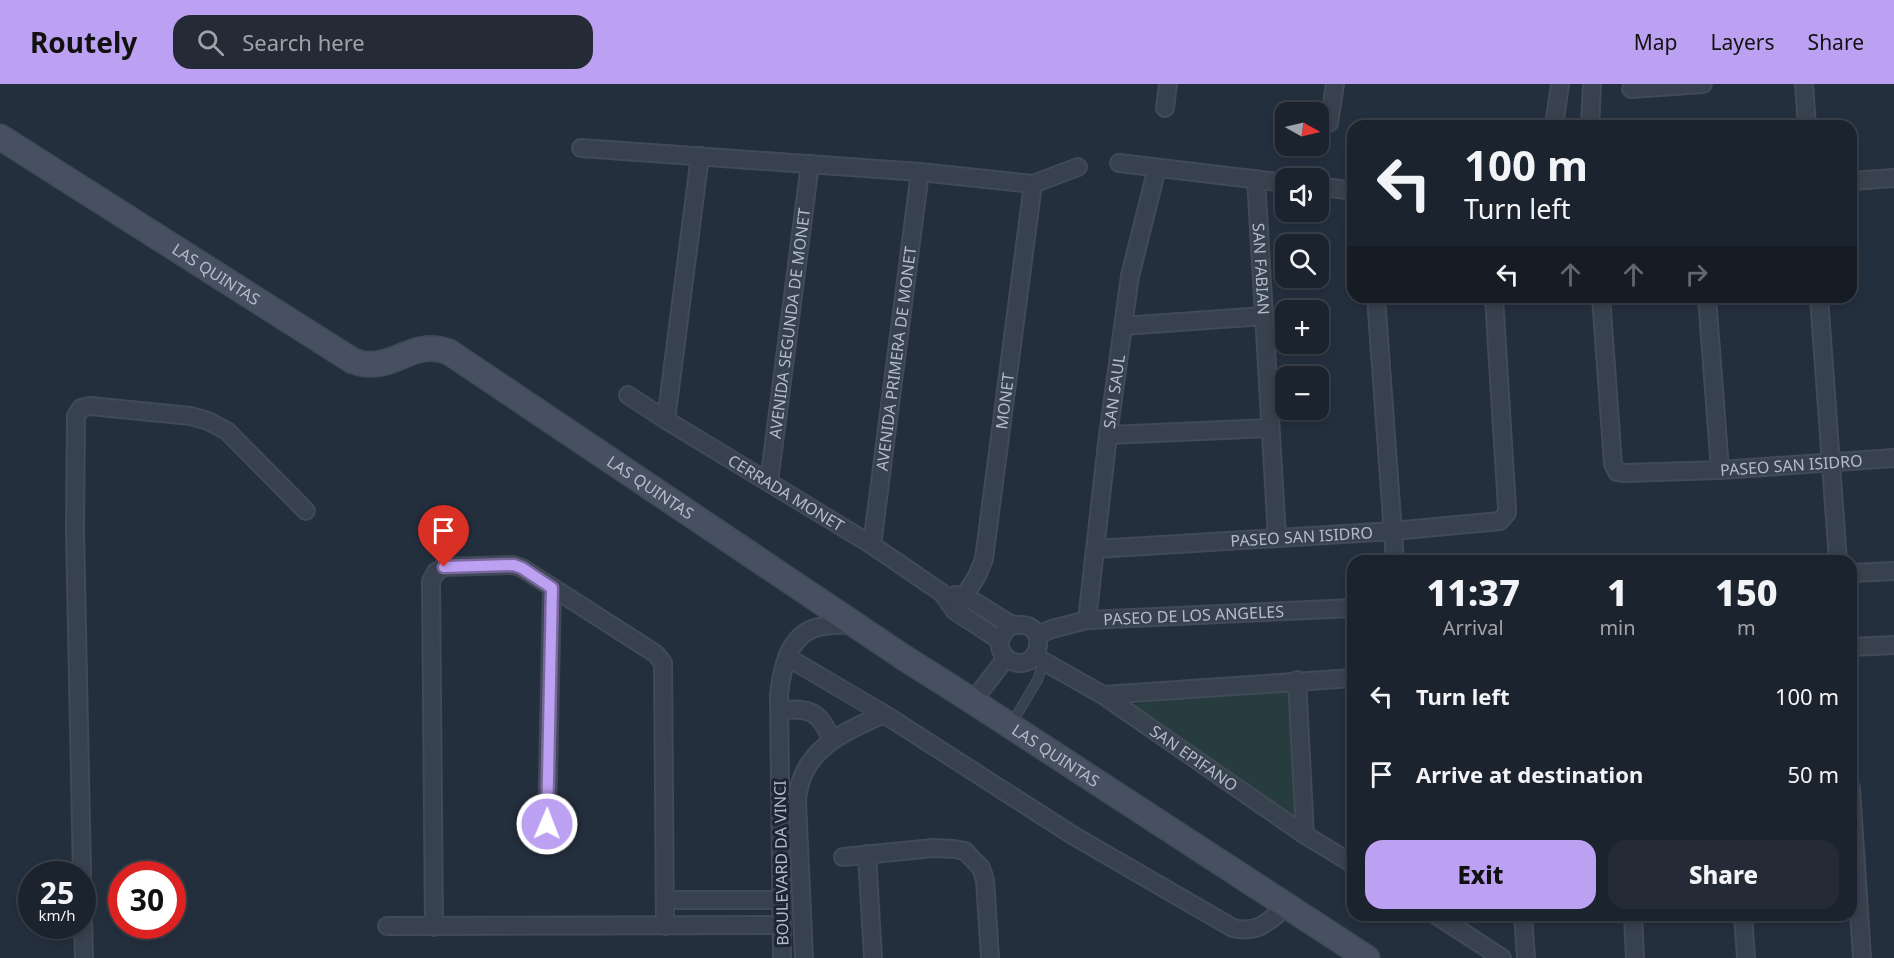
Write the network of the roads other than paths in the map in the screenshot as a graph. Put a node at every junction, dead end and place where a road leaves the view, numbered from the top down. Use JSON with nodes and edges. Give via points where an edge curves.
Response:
{"nodes":[{"id":1,"x":1168,"y":84,"type":"edge"},
{"id":2,"x":1335,"y":84,"type":"edge"},
{"id":3,"x":1560,"y":84,"type":"edge"},
{"id":4,"x":1592,"y":84,"type":"edge"},
{"id":5,"x":1703,"y":84,"type":"edge"},
{"id":6,"x":1804,"y":84,"type":"edge"},
{"id":7,"x":1631,"y":89,"type":"dead end"},
{"id":8,"x":1165,"y":108,"type":"dead end"},
{"id":9,"x":1555,"y":120,"type":"edge"},
{"id":10,"x":1590,"y":120,"type":"edge"},
{"id":11,"x":1807,"y":120,"type":"edge"},
{"id":12,"x":1329,"y":123,"type":"dead end"},
{"id":13,"x":0,"y":137,"type":"edge"},
{"id":14,"x":581,"y":148,"type":"dead end"},
{"id":15,"x":700,"y":156,"type":"junction"},
{"id":16,"x":1119,"y":163,"type":"dead end"},
{"id":17,"x":810,"y":164,"type":"junction"},
{"id":18,"x":1078,"y":167,"type":"dead end"},
{"id":19,"x":1157,"y":168,"type":"junction"},
{"id":20,"x":920,"y":172,"type":"junction"},
{"id":21,"x":1894,"y":178,"type":"edge"},
{"id":22,"x":1256,"y":179,"type":"junction"},
{"id":23,"x":1857,"y":181,"type":"edge"},
{"id":24,"x":1275,"y":182,"type":"edge"},
{"id":25,"x":1033,"y":184,"type":"junction"},
{"id":26,"x":1329,"y":187,"type":"edge"},
{"id":27,"x":1347,"y":189,"type":"edge"},
{"id":28,"x":1377,"y":303,"type":"edge"},
{"id":29,"x":1494,"y":303,"type":"edge"},
{"id":30,"x":1601,"y":303,"type":"edge"},
{"id":31,"x":1707,"y":303,"type":"edge"},
{"id":32,"x":1819,"y":303,"type":"edge"},
{"id":33,"x":1264,"y":316,"type":"junction"},
{"id":34,"x":1123,"y":326,"type":"junction"},
{"id":35,"x":628,"y":395,"type":"dead end"},
{"id":36,"x":666,"y":420,"type":"junction"},
{"id":37,"x":1270,"y":428,"type":"junction"},
{"id":38,"x":1108,"y":435,"type":"junction"},
{"id":39,"x":1894,"y":458,"type":"edge"},
{"id":40,"x":1830,"y":463,"type":"junction"},
{"id":41,"x":1720,"y":470,"type":"junction"},
{"id":42,"x":769,"y":482,"type":"junction"},
{"id":43,"x":306,"y":511,"type":"dead end"},
{"id":44,"x":1393,"y":531,"type":"junction"},
{"id":45,"x":1277,"y":537,"type":"junction"},
{"id":46,"x":872,"y":545,"type":"junction"},
{"id":47,"x":1096,"y":549,"type":"junction"},
{"id":48,"x":1395,"y":555,"type":"edge"},
{"id":49,"x":1838,"y":555,"type":"edge"},
{"id":50,"x":1894,"y":571,"type":"edge"},
{"id":51,"x":1857,"y":573,"type":"edge"},
{"id":52,"x":552,"y":588,"type":"junction"},
{"id":53,"x":942,"y":593,"type":"junction"},
{"id":54,"x":965,"y":596,"type":"junction"},
{"id":55,"x":1347,"y":608,"type":"edge"},
{"id":56,"x":955,"y":611,"type":"junction"},
{"id":57,"x":1087,"y":620,"type":"junction"},
{"id":58,"x":854,"y":624,"type":"junction"},
{"id":59,"x":1012,"y":625,"type":"junction"},
{"id":60,"x":1037,"y":635,"type":"junction"},
{"id":61,"x":999,"y":640,"type":"junction"},
{"id":62,"x":1894,"y":645,"type":"edge"},
{"id":63,"x":1857,"y":647,"type":"edge"},
{"id":64,"x":790,"y":651,"type":"junction"},
{"id":65,"x":1006,"y":658,"type":"junction"},
{"id":66,"x":1039,"y":659,"type":"junction"},
{"id":67,"x":1347,"y":678,"type":"edge"},
{"id":68,"x":1297,"y":680,"type":"junction"},
{"id":69,"x":1103,"y":695,"type":"junction"},
{"id":70,"x":973,"y":701,"type":"junction"},
{"id":71,"x":780,"y":710,"type":"junction"},
{"id":72,"x":1018,"y":713,"type":"dead end"},
{"id":73,"x":884,"y":714,"type":"junction"},
{"id":74,"x":832,"y":740,"type":"junction"},
{"id":75,"x":780,"y":765,"type":"junction"},
{"id":76,"x":804,"y":771,"type":"junction"},
{"id":77,"x":547,"y":824,"type":"dead end"},
{"id":78,"x":1305,"y":835,"type":"junction"},
{"id":79,"x":867,"y":854,"type":"junction"},
{"id":80,"x":843,"y":857,"type":"dead end"},
{"id":81,"x":1347,"y":860,"type":"edge"},
{"id":82,"x":82,"y":861,"type":"edge"},
{"id":83,"x":1857,"y":881,"type":"edge"},
{"id":84,"x":666,"y":900,"type":"junction"},
{"id":85,"x":781,"y":900,"type":"junction"},
{"id":86,"x":1287,"y":906,"type":"junction"},
{"id":87,"x":1445,"y":921,"type":"edge"},
{"id":88,"x":1523,"y":921,"type":"edge"},
{"id":89,"x":1632,"y":921,"type":"edge"},
{"id":90,"x":1743,"y":921,"type":"edge"},
{"id":91,"x":782,"y":924,"type":"junction"},
{"id":92,"x":387,"y":926,"type":"dead end"},
{"id":93,"x":665,"y":926,"type":"junction"},
{"id":94,"x":434,"y":927,"type":"junction"},
{"id":95,"x":84,"y":939,"type":"edge"},
{"id":96,"x":84,"y":958,"type":"edge"},
{"id":97,"x":782,"y":958,"type":"edge"},
{"id":98,"x":804,"y":958,"type":"edge"},
{"id":99,"x":873,"y":958,"type":"edge"},
{"id":100,"x":990,"y":958,"type":"edge"},
{"id":101,"x":1366,"y":958,"type":"edge"},
{"id":102,"x":1502,"y":958,"type":"edge"},
{"id":103,"x":1526,"y":958,"type":"edge"},
{"id":104,"x":1635,"y":958,"type":"edge"},
{"id":105,"x":1746,"y":958,"type":"edge"},
{"id":106,"x":1862,"y":958,"type":"edge"}],
"edges":[{"from":1,"to":8,"type":"street"},
{"from":2,"to":12,"type":"street"},
{"from":3,"to":9,"type":"street"},
{"from":4,"to":10,"type":"street"},
{"from":5,"to":7,"type":"street"},
{"from":6,"to":11,"type":"street"},
{"from":13,"to":58,"type":"street","name":"LAS QUINTAS","via":[[353,361],[378,364],[408,352],[433,348],[449,352]]},
{"from":14,"to":15,"type":"street"},
{"from":15,"to":17,"type":"street"},
{"from":15,"to":36,"type":"street"},
{"from":16,"to":19,"type":"street"},
{"from":17,"to":20,"type":"street"},
{"from":17,"to":42,"type":"street","name":"AVENIDA SEGUNDA DE MONET"},
{"from":18,"to":25,"type":"street"},
{"from":19,"to":22,"type":"street"},
{"from":19,"to":34,"type":"street","name":"SAN SAUL","via":[[1130,276]]},
{"from":20,"to":25,"type":"street"},
{"from":20,"to":46,"type":"street","name":"AVENIDA PRIMERA DE MONET"},
{"from":21,"to":23,"type":"street"},
{"from":22,"to":24,"type":"street"},
{"from":22,"to":33,"type":"street","name":"SAN FABIAN"},
{"from":25,"to":54,"type":"street","name":"MONET","via":[[984,559]]},
{"from":26,"to":27,"type":"street"},
{"from":28,"to":44,"type":"street"},
{"from":29,"to":44,"type":"street","name":"PASEO SAN ISIDRO","via":[[1507,508],[1504,518]]},
{"from":30,"to":41,"type":"street","name":"PASEO SAN ISIDRO","via":[[1613,464],[1617,472]]},
{"from":31,"to":41,"type":"street"},
{"from":32,"to":40,"type":"street"},
{"from":33,"to":34,"type":"street"},
{"from":33,"to":37,"type":"street","name":"SAN FABIAN"},
{"from":34,"to":38,"type":"street","name":"SAN SAUL"},
{"from":35,"to":36,"type":"street","name":"CERRADA MONET"},
{"from":36,"to":42,"type":"street","name":"CERRADA MONET"},
{"from":37,"to":38,"type":"street"},
{"from":37,"to":45,"type":"street","name":"SAN FABIAN"},
{"from":38,"to":47,"type":"street","name":"SAN SAUL"},
{"from":39,"to":40,"type":"street","name":"PASEO SAN ISIDRO"},
{"from":40,"to":41,"type":"street","name":"PASEO SAN ISIDRO"},
{"from":40,"to":49,"type":"street"},
{"from":42,"to":46,"type":"street","name":"CERRADA MONET"},
{"from":43,"to":82,"type":"street","via":[[227,431],[208,421],[191,416],[81,408],[76,416],[75,542]]},
{"from":44,"to":45,"type":"street","name":"PASEO SAN ISIDRO"},
{"from":44,"to":48,"type":"street"},
{"from":45,"to":47,"type":"street","name":"PASEO SAN ISIDRO"},
{"from":46,"to":53,"type":"street","name":"CERRADA MONET"},
{"from":47,"to":57,"type":"street","name":"SAN SAUL"},
{"from":50,"to":51,"type":"street"},
{"from":52,"to":77,"type":"street"},
{"from":52,"to":84,"type":"street","via":[[656,654],[663,663]]},
{"from":52,"to":94,"type":"street","via":[[514,565],[444,567],[431,581]]},
{"from":53,"to":54,"type":"street"},
{"from":53,"to":56,"type":"street"},
{"from":54,"to":56,"type":"street","name":"MONET"},
{"from":54,"to":59,"type":"street"},
{"from":55,"to":57,"type":"street","name":"PASEO DE LOS ANGELES"},
{"from":56,"to":61,"type":"street"},
{"from":57,"to":60,"type":"street","name":"PASEO DE LOS ANGELES"},
{"from":58,"to":64,"type":"street","via":[[814,628]]},
{"from":58,"to":70,"type":"street","name":"LAS QUINTAS"},
{"from":59,"to":60,"type":"street","via":[[1031,627]]},
{"from":59,"to":61,"type":"street"},
{"from":60,"to":66,"type":"street"},
{"from":61,"to":65,"type":"street"},
{"from":62,"to":63,"type":"street"},
{"from":64,"to":71,"type":"street","via":[[779,694]]},
{"from":64,"to":73,"type":"street"},
{"from":65,"to":66,"type":"street","via":[[1016,663]]},
{"from":65,"to":70,"type":"street"},
{"from":66,"to":69,"type":"street","name":"SAN EPIFANO"},
{"from":66,"to":72,"type":"lane","via":[[1038,679]]},
{"from":67,"to":68,"type":"street"},
{"from":68,"to":69,"type":"street"},
{"from":68,"to":78,"type":"street"},
{"from":69,"to":78,"type":"street","name":"SAN EPIFANO"},
{"from":70,"to":86,"type":"street","name":"LAS QUINTAS"},
{"from":71,"to":74,"type":"street","via":[[811,711],[819,716]]},
{"from":71,"to":75,"type":"street"},
{"from":73,"to":74,"type":"street"},
{"from":73,"to":86,"type":"street","via":[[1074,836],[1233,928],[1256,929]]},
{"from":74,"to":76,"type":"street"},
{"from":75,"to":76,"type":"street","name":"BOULEVARD DA VINCI"},
{"from":75,"to":85,"type":"street","name":"BOULEVARD DA VINCI"},
{"from":76,"to":98,"type":"street","name":"BOULEVARD DA VINCI","via":[[797,802]]},
{"from":78,"to":81,"type":"street","name":"SAN EPIFANO"},
{"from":79,"to":80,"type":"street"},
{"from":79,"to":99,"type":"street"},
{"from":79,"to":100,"type":"street","via":[[933,848],[965,851],[981,868],[985,880]]},
{"from":83,"to":106,"type":"street"},
{"from":84,"to":85,"type":"street"},
{"from":84,"to":93,"type":"street"},
{"from":85,"to":91,"type":"street","name":"BOULEVARD DA VINCI"},
{"from":86,"to":101,"type":"street","name":"LAS QUINTAS"},
{"from":87,"to":102,"type":"street"},
{"from":88,"to":103,"type":"street"},
{"from":89,"to":104,"type":"street"},
{"from":90,"to":105,"type":"street"},
{"from":91,"to":93,"type":"street"},
{"from":91,"to":97,"type":"street","name":"BOULEVARD DA VINCI"},
{"from":92,"to":94,"type":"street"},
{"from":93,"to":94,"type":"street"},
{"from":95,"to":96,"type":"street"}]}
